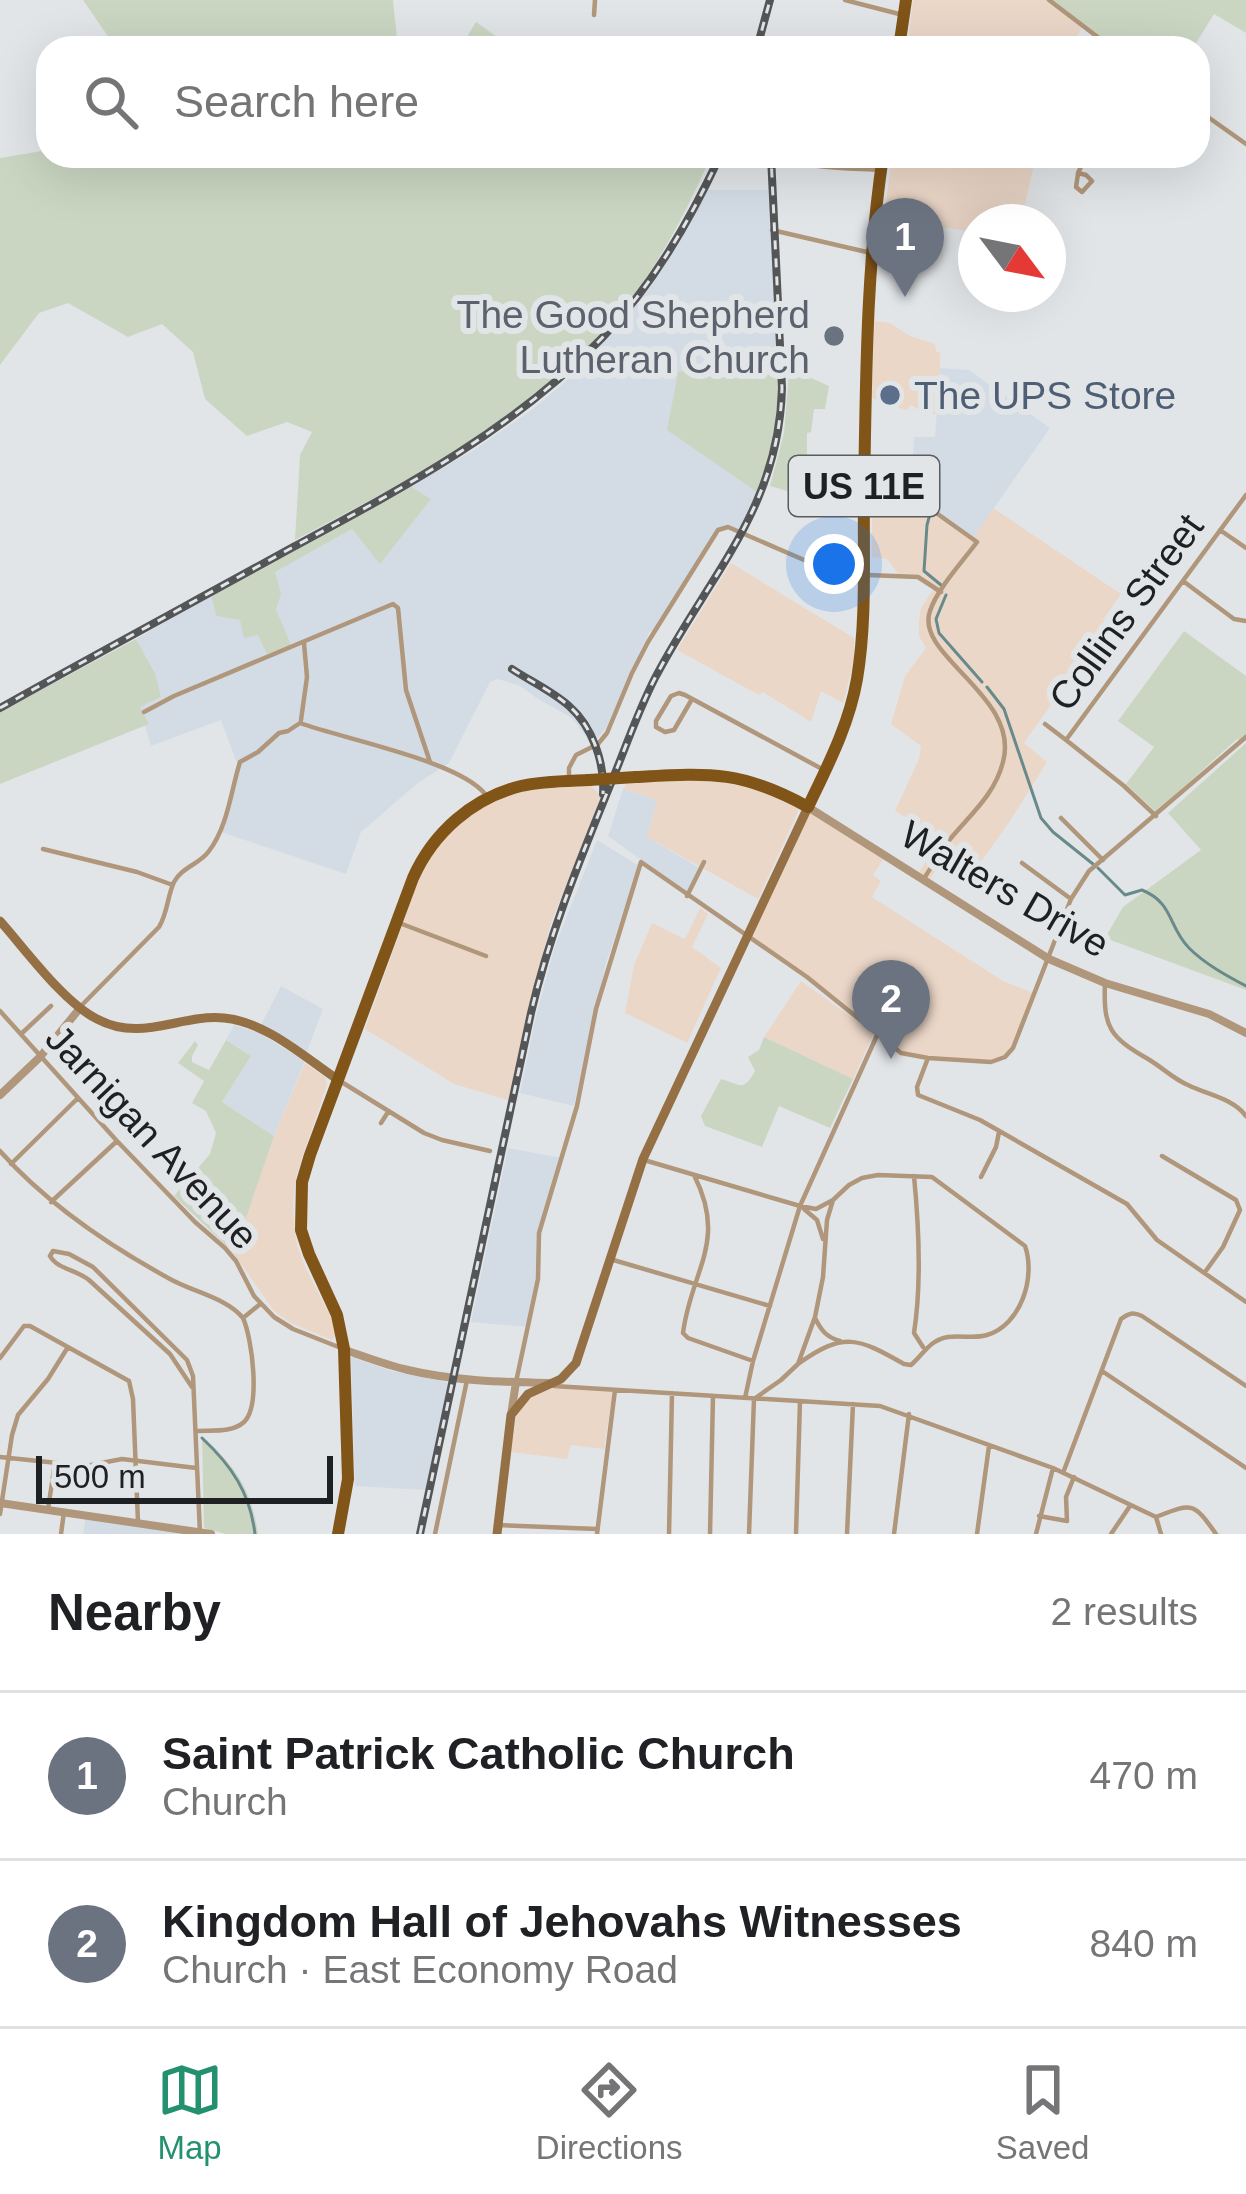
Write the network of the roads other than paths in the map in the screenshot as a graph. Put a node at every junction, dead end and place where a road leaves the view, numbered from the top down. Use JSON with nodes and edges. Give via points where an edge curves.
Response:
{"nodes":[{"id":1,"x":595,"y":0,"type":"edge"},
{"id":2,"x":845,"y":0,"type":"edge"},
{"id":3,"x":1049,"y":0,"type":"edge"},
{"id":4,"x":905,"y":8,"type":"edge"},
{"id":5,"x":594,"y":15,"type":"dead end"},
{"id":6,"x":1096,"y":36,"type":"edge"},
{"id":7,"x":1210,"y":118,"type":"edge"},
{"id":8,"x":1246,"y":144,"type":"edge"},
{"id":9,"x":881,"y":168,"type":"edge"},
{"id":10,"x":1080,"y":168,"type":"edge"},
{"id":11,"x":1078,"y":172,"type":"dead end"},
{"id":12,"x":772,"y":230,"type":"dead end"},
{"id":13,"x":871,"y":253,"type":"junction"},
{"id":14,"x":1246,"y":495,"type":"edge"},
{"id":15,"x":864,"y":498,"type":"junction"},
{"id":16,"x":1220,"y":530,"type":"junction"},
{"id":17,"x":1246,"y":548,"type":"edge"},
{"id":18,"x":863,"y":571,"type":"junction"},
{"id":19,"x":1183,"y":580,"type":"junction"},
{"id":20,"x":941,"y":592,"type":"junction"},
{"id":21,"x":1246,"y":621,"type":"edge"},
{"id":22,"x":304,"y":643,"type":"junction"},
{"id":23,"x":692,"y":699,"type":"junction"},
{"id":24,"x":144,"y":712,"type":"dead end"},
{"id":25,"x":300,"y":723,"type":"junction"},
{"id":26,"x":1045,"y":724,"type":"dead end"},
{"id":27,"x":1246,"y":737,"type":"edge"},
{"id":28,"x":1066,"y":740,"type":"junction"},
{"id":29,"x":430,"y":762,"type":"junction"},
{"id":30,"x":823,"y":776,"type":"junction"},
{"id":31,"x":569,"y":781,"type":"junction"},
{"id":32,"x":784,"y":794,"type":"junction"},
{"id":33,"x":487,"y":799,"type":"junction"},
{"id":34,"x":808,"y":807,"type":"junction"},
{"id":35,"x":1156,"y":816,"type":"junction"},
{"id":36,"x":1061,"y":818,"type":"dead end"},
{"id":37,"x":43,"y":849,"type":"dead end"},
{"id":38,"x":1103,"y":860,"type":"junction"},
{"id":39,"x":704,"y":862,"type":"dead end"},
{"id":40,"x":1022,"y":863,"type":"dead end"},
{"id":41,"x":924,"y":878,"type":"junction"},
{"id":42,"x":172,"y":886,"type":"junction"},
{"id":43,"x":687,"y":896,"type":"junction"},
{"id":44,"x":1071,"y":899,"type":"junction"},
{"id":45,"x":0,"y":921,"type":"edge"},
{"id":46,"x":396,"y":922,"type":"junction"},
{"id":47,"x":748,"y":937,"type":"junction"},
{"id":48,"x":486,"y":956,"type":"dead end"},
{"id":49,"x":1049,"y":959,"type":"junction"},
{"id":50,"x":1105,"y":983,"type":"junction"},
{"id":51,"x":51,"y":1006,"type":"dead end"},
{"id":52,"x":80,"y":1008,"type":"junction"},
{"id":53,"x":0,"y":1011,"type":"edge"},
{"id":54,"x":878,"y":1033,"type":"junction"},
{"id":55,"x":1246,"y":1033,"type":"edge"},
{"id":56,"x":21,"y":1034,"type":"junction"},
{"id":57,"x":40,"y":1057,"type":"junction"},
{"id":58,"x":928,"y":1058,"type":"junction"},
{"id":59,"x":337,"y":1079,"type":"junction"},
{"id":60,"x":0,"y":1095,"type":"edge"},
{"id":61,"x":78,"y":1098,"type":"junction"},
{"id":62,"x":388,"y":1112,"type":"junction"},
{"id":63,"x":1246,"y":1116,"type":"edge"},
{"id":64,"x":381,"y":1123,"type":"dead end"},
{"id":65,"x":999,"y":1132,"type":"junction"},
{"id":66,"x":117,"y":1141,"type":"junction"},
{"id":67,"x":0,"y":1151,"type":"edge"},
{"id":68,"x":490,"y":1151,"type":"dead end"},
{"id":69,"x":1162,"y":1156,"type":"dead end"},
{"id":70,"x":643,"y":1160,"type":"junction"},
{"id":71,"x":11,"y":1164,"type":"junction"},
{"id":72,"x":694,"y":1175,"type":"junction"},
{"id":73,"x":914,"y":1176,"type":"junction"},
{"id":74,"x":981,"y":1177,"type":"dead end"},
{"id":75,"x":833,"y":1200,"type":"junction"},
{"id":76,"x":51,"y":1202,"type":"junction"},
{"id":77,"x":800,"y":1206,"type":"junction"},
{"id":78,"x":824,"y":1242,"type":"junction"},
{"id":79,"x":610,"y":1259,"type":"junction"},
{"id":80,"x":1203,"y":1274,"type":"junction"},
{"id":81,"x":696,"y":1286,"type":"junction"},
{"id":82,"x":1246,"y":1302,"type":"edge"},
{"id":83,"x":261,"y":1304,"type":"junction"},
{"id":84,"x":770,"y":1306,"type":"junction"},
{"id":85,"x":815,"y":1317,"type":"junction"},
{"id":86,"x":243,"y":1318,"type":"junction"},
{"id":87,"x":840,"y":1341,"type":"junction"},
{"id":88,"x":68,"y":1347,"type":"junction"},
{"id":89,"x":924,"y":1347,"type":"junction"},
{"id":90,"x":344,"y":1349,"type":"junction"},
{"id":91,"x":0,"y":1358,"type":"edge"},
{"id":92,"x":753,"y":1361,"type":"junction"},
{"id":93,"x":798,"y":1364,"type":"junction"},
{"id":94,"x":1102,"y":1371,"type":"junction"},
{"id":95,"x":566,"y":1375,"type":"junction"},
{"id":96,"x":466,"y":1380,"type":"junction"},
{"id":97,"x":516,"y":1382,"type":"junction"},
{"id":98,"x":546,"y":1385,"type":"junction"},
{"id":99,"x":1246,"y":1386,"type":"edge"},
{"id":100,"x":573,"y":1387,"type":"junction"},
{"id":101,"x":616,"y":1390,"type":"junction"},
{"id":102,"x":194,"y":1393,"type":"junction"},
{"id":103,"x":672,"y":1393,"type":"junction"},
{"id":104,"x":528,"y":1394,"type":"junction"},
{"id":105,"x":713,"y":1396,"type":"junction"},
{"id":106,"x":745,"y":1398,"type":"junction"},
{"id":107,"x":754,"y":1399,"type":"junction"},
{"id":108,"x":800,"y":1401,"type":"junction"},
{"id":109,"x":853,"y":1404,"type":"junction"},
{"id":110,"x":511,"y":1414,"type":"junction"},
{"id":111,"x":909,"y":1414,"type":"junction"},
{"id":112,"x":196,"y":1431,"type":"junction"},
{"id":113,"x":989,"y":1446,"type":"junction"},
{"id":114,"x":4,"y":1458,"type":"edge"},
{"id":115,"x":136,"y":1461,"type":"junction"},
{"id":116,"x":55,"y":1463,"type":"junction"},
{"id":117,"x":197,"y":1468,"type":"junction"},
{"id":118,"x":1053,"y":1468,"type":"junction"},
{"id":119,"x":1246,"y":1468,"type":"edge"},
{"id":120,"x":1063,"y":1472,"type":"junction"},
{"id":121,"x":1074,"y":1477,"type":"junction"},
{"id":122,"x":1,"y":1506,"type":"edge"},
{"id":123,"x":1130,"y":1506,"type":"junction"},
{"id":124,"x":48,"y":1509,"type":"junction"},
{"id":125,"x":64,"y":1512,"type":"junction"},
{"id":126,"x":1039,"y":1516,"type":"junction"},
{"id":127,"x":1156,"y":1517,"type":"junction"},
{"id":128,"x":138,"y":1522,"type":"junction"},
{"id":129,"x":497,"y":1529,"type":"edge"},
{"id":130,"x":545,"y":1530,"type":"edge"},
{"id":131,"x":597,"y":1531,"type":"edge"},
{"id":132,"x":200,"y":1532,"type":"edge"},
{"id":133,"x":61,"y":1534,"type":"edge"},
{"id":134,"x":212,"y":1534,"type":"edge"},
{"id":135,"x":338,"y":1534,"type":"edge"},
{"id":136,"x":434,"y":1534,"type":"edge"},
{"id":137,"x":669,"y":1534,"type":"edge"},
{"id":138,"x":710,"y":1534,"type":"edge"},
{"id":139,"x":749,"y":1534,"type":"edge"},
{"id":140,"x":796,"y":1534,"type":"edge"},
{"id":141,"x":848,"y":1534,"type":"edge"},
{"id":142,"x":894,"y":1534,"type":"edge"},
{"id":143,"x":977,"y":1534,"type":"edge"},
{"id":144,"x":1036,"y":1534,"type":"edge"},
{"id":145,"x":1111,"y":1534,"type":"edge"},
{"id":146,"x":1161,"y":1534,"type":"edge"},
{"id":147,"x":1216,"y":1534,"type":"edge"}],
"edges":[{"from":1,"to":5,"type":"street"},
{"from":2,"to":4,"type":"street"},
{"from":3,"to":6,"type":"street"},
{"from":7,"to":8,"type":"street"},
{"from":9,"to":13,"type":"main road","number":"US 11E"},
{"from":10,"to":11,"type":"street"},
{"from":12,"to":13,"type":"street"},
{"from":13,"to":15,"type":"main road","number":"US 11E"},
{"from":14,"to":16,"type":"street","name":"Collins Street"},
{"from":15,"to":18,"type":"main road","number":"US 11E"},
{"from":15,"to":20,"type":"street","via":[[915,499],[977,542]]},
{"from":16,"to":17,"type":"street"},
{"from":16,"to":19,"type":"street","name":"Collins Street"},
{"from":18,"to":20,"type":"street","via":[[918,577]]},
{"from":18,"to":30,"type":"main road","number":"US 11E","via":[[856,681]]},
{"from":18,"to":31,"type":"street","via":[[718,530],[654,632],[607,733],[572,760]]},
{"from":19,"to":21,"type":"street"},
{"from":19,"to":28,"type":"street","name":"Collins Street"},
{"from":20,"to":41,"type":"street","via":[[930,632],[998,718],[1005,754],[991,790]]},
{"from":22,"to":24,"type":"street"},
{"from":22,"to":25,"type":"street"},
{"from":22,"to":29,"type":"street","via":[[396,605],[406,690]]},
{"from":23,"to":23,"type":"street","via":[[674,730],[656,727],[671,695]]},
{"from":23,"to":30,"type":"street"},
{"from":25,"to":29,"type":"street"},
{"from":25,"to":42,"type":"street","via":[[240,762],[209,852]]},
{"from":26,"to":28,"type":"street","name":"Collins Street"},
{"from":27,"to":35,"type":"street"},
{"from":28,"to":35,"type":"street"},
{"from":29,"to":33,"type":"street","via":[[467,777]]},
{"from":30,"to":32,"type":"main road","via":[[803,794]]},
{"from":30,"to":34,"type":"main road","number":"US 11E"},
{"from":31,"to":32,"type":"main road","bridge":true,"via":[[702,774]]},
{"from":31,"to":33,"type":"main road"},
{"from":32,"to":34,"type":"main road"},
{"from":33,"to":46,"type":"main road","via":[[433,844]]},
{"from":34,"to":41,"type":"street","name":"Walters Drive"},
{"from":34,"to":47,"type":"main road"},
{"from":35,"to":38,"type":"street"},
{"from":36,"to":38,"type":"street"},
{"from":37,"to":42,"type":"street"},
{"from":38,"to":44,"type":"street"},
{"from":39,"to":43,"type":"street"},
{"from":40,"to":44,"type":"street"},
{"from":41,"to":49,"type":"street","name":"Walters Drive"},
{"from":42,"to":52,"type":"street","via":[[159,927]]},
{"from":43,"to":47,"type":"street"},
{"from":43,"to":97,"type":"street","via":[[640,862],[539,1233],[538,1280]]},
{"from":44,"to":49,"type":"street"},
{"from":45,"to":52,"type":"main road"},
{"from":46,"to":48,"type":"street"},
{"from":46,"to":59,"type":"main road"},
{"from":47,"to":54,"type":"street"},
{"from":47,"to":70,"type":"main road"},
{"from":49,"to":50,"type":"street","name":"Walters Drive"},
{"from":49,"to":58,"type":"street","via":[[1005,1057]]},
{"from":50,"to":55,"type":"street","name":"Walters Drive"},
{"from":50,"to":63,"type":"street","via":[[1109,1025],[1124,1046]]},
{"from":51,"to":56,"type":"street"},
{"from":52,"to":57,"type":"street"},
{"from":52,"to":59,"type":"main road","via":[[136,1029],[238,1021]]},
{"from":53,"to":56,"type":"street","name":"Jarnigan Avenue"},
{"from":54,"to":58,"type":"street","via":[[901,1052]]},
{"from":54,"to":77,"type":"street"},
{"from":56,"to":57,"type":"street","name":"Jarnigan Avenue"},
{"from":57,"to":60,"type":"street"},
{"from":57,"to":61,"type":"street","name":"Jarnigan Avenue"},
{"from":58,"to":65,"type":"street","via":[[918,1095]]},
{"from":59,"to":62,"type":"street"},
{"from":59,"to":90,"type":"main road","via":[[300,1207]]},
{"from":61,"to":66,"type":"street","name":"Jarnigan Avenue"},
{"from":61,"to":71,"type":"street"},
{"from":62,"to":64,"type":"street"},
{"from":62,"to":68,"type":"street","via":[[442,1140]]},
{"from":65,"to":74,"type":"street"},
{"from":65,"to":80,"type":"street","via":[[1127,1204],[1157,1240]]},
{"from":66,"to":76,"type":"street"},
{"from":66,"to":83,"type":"street","name":"Jarnigan Avenue","via":[[225,1248]]},
{"from":67,"to":71,"type":"street"},
{"from":69,"to":80,"type":"street","via":[[1239,1205]]},
{"from":70,"to":72,"type":"street"},
{"from":70,"to":79,"type":"main road"},
{"from":71,"to":76,"type":"street"},
{"from":72,"to":77,"type":"street"},
{"from":72,"to":81,"type":"street","via":[[710,1216]]},
{"from":73,"to":75,"type":"street","via":[[862,1178]]},
{"from":73,"to":89,"type":"street","via":[[914,1333]]},
{"from":73,"to":89,"type":"street","via":[[944,1184],[1018,1239],[1028,1256],[1024,1295],[1010,1321],[981,1337]]},
{"from":75,"to":77,"type":"street"},
{"from":75,"to":78,"type":"street"},
{"from":76,"to":86,"type":"street"},
{"from":77,"to":78,"type":"street","via":[[817,1220]]},
{"from":77,"to":84,"type":"street"},
{"from":78,"to":85,"type":"street"},
{"from":79,"to":81,"type":"street"},
{"from":79,"to":95,"type":"main road"},
{"from":80,"to":82,"type":"street"},
{"from":81,"to":84,"type":"street"},
{"from":81,"to":92,"type":"street","via":[[683,1333]]},
{"from":83,"to":86,"type":"street"},
{"from":83,"to":90,"type":"street","via":[[293,1329]]},
{"from":84,"to":92,"type":"street"},
{"from":85,"to":87,"type":"street"},
{"from":85,"to":93,"type":"street"},
{"from":86,"to":112,"type":"street","via":[[251,1412],[237,1427]]},
{"from":87,"to":89,"type":"street","via":[[866,1342],[911,1365]]},
{"from":87,"to":93,"type":"street"},
{"from":88,"to":91,"type":"street","via":[[24,1327]]},
{"from":88,"to":114,"type":"street","via":[[18,1414]]},
{"from":88,"to":115,"type":"street","via":[[129,1381]]},
{"from":90,"to":96,"type":"street"},
{"from":90,"to":135,"type":"main road","via":[[347,1479]]},
{"from":92,"to":106,"type":"street"},
{"from":93,"to":107,"type":"street"},
{"from":94,"to":99,"type":"street","via":[[1121,1319],[1133,1313]]},
{"from":94,"to":119,"type":"street"},
{"from":94,"to":120,"type":"street"},
{"from":95,"to":98,"type":"main road"},
{"from":95,"to":100,"type":"street"},
{"from":96,"to":97,"type":"street"},
{"from":96,"to":136,"type":"street"},
{"from":97,"to":98,"type":"street"},
{"from":97,"to":104,"type":"street"},
{"from":97,"to":110,"type":"street"},
{"from":98,"to":100,"type":"street"},
{"from":98,"to":104,"type":"main road"},
{"from":100,"to":101,"type":"street"},
{"from":101,"to":103,"type":"street"},
{"from":101,"to":131,"type":"street"},
{"from":102,"to":102,"type":"street","via":[[180,1352],[93,1267],[53,1252],[52,1261],[80,1273],[170,1354]]},
{"from":102,"to":112,"type":"street"},
{"from":103,"to":105,"type":"street"},
{"from":103,"to":137,"type":"street"},
{"from":104,"to":110,"type":"main road"},
{"from":105,"to":106,"type":"street"},
{"from":105,"to":138,"type":"street"},
{"from":106,"to":107,"type":"street"},
{"from":107,"to":108,"type":"street"},
{"from":107,"to":139,"type":"street"},
{"from":108,"to":109,"type":"street"},
{"from":108,"to":140,"type":"street"},
{"from":109,"to":111,"type":"street"},
{"from":109,"to":141,"type":"street"},
{"from":110,"to":129,"type":"main road"},
{"from":111,"to":113,"type":"street"},
{"from":111,"to":142,"type":"street"},
{"from":112,"to":117,"type":"street"},
{"from":113,"to":118,"type":"street"},
{"from":113,"to":143,"type":"street"},
{"from":114,"to":116,"type":"street"},
{"from":114,"to":122,"type":"street"},
{"from":115,"to":116,"type":"street"},
{"from":115,"to":117,"type":"street"},
{"from":115,"to":128,"type":"street"},
{"from":116,"to":124,"type":"street"},
{"from":117,"to":132,"type":"street"},
{"from":118,"to":120,"type":"street"},
{"from":118,"to":126,"type":"street"},
{"from":120,"to":121,"type":"street"},
{"from":121,"to":123,"type":"street"},
{"from":121,"to":126,"type":"street","via":[[1067,1521]]},
{"from":122,"to":124,"type":"street"},
{"from":123,"to":127,"type":"street"},
{"from":123,"to":145,"type":"street"},
{"from":124,"to":125,"type":"street"},
{"from":125,"to":128,"type":"street"},
{"from":125,"to":133,"type":"street"},
{"from":126,"to":144,"type":"street"},
{"from":127,"to":146,"type":"street"},
{"from":127,"to":147,"type":"street","via":[[1191,1505]]},
{"from":128,"to":132,"type":"street"},
{"from":129,"to":130,"type":"street"},
{"from":130,"to":131,"type":"street"},
{"from":132,"to":134,"type":"street"}]}
